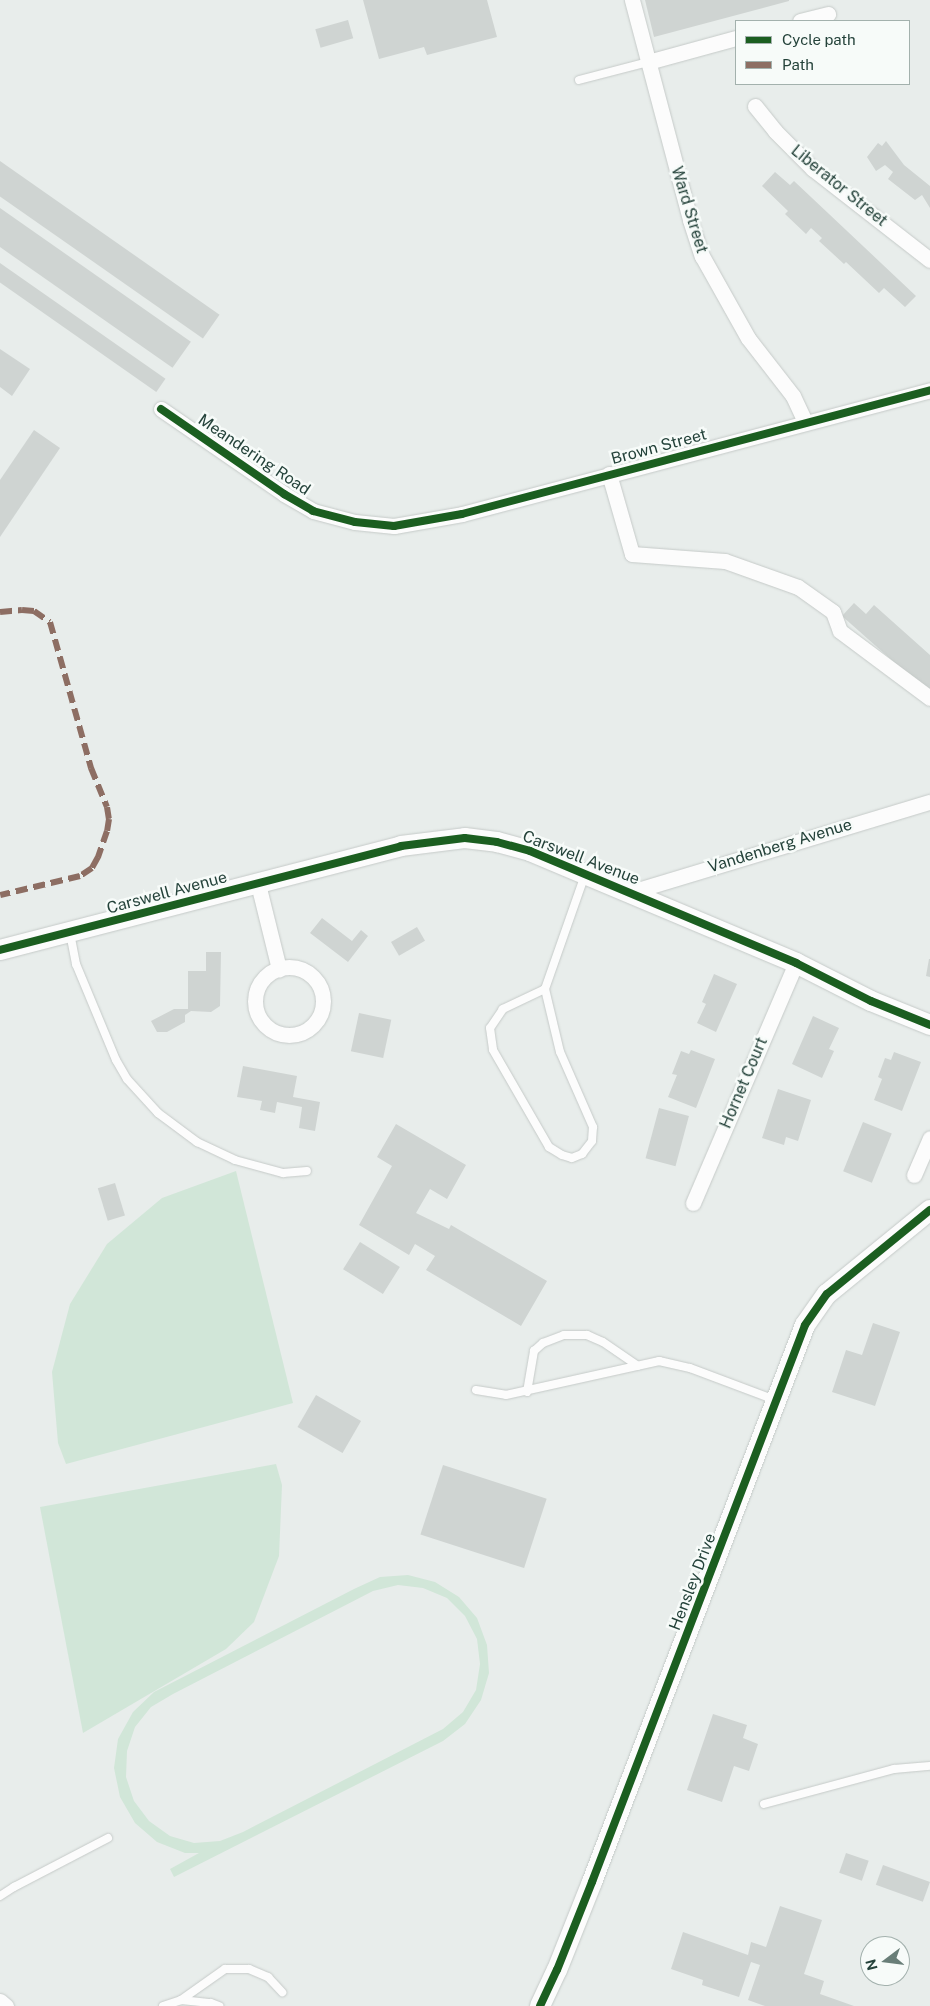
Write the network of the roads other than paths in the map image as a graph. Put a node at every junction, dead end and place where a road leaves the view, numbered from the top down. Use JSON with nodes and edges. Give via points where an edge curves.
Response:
{"nodes":[{"id":1,"x":632,"y":0,"type":"edge"},
{"id":2,"x":828,"y":14,"type":"dead end"},
{"id":3,"x":804,"y":20,"type":"edge"},
{"id":4,"x":735,"y":38,"type":"edge"},
{"id":5,"x":648,"y":62,"type":"junction"},
{"id":6,"x":579,"y":80,"type":"dead end"},
{"id":7,"x":755,"y":106,"type":"dead end"},
{"id":8,"x":930,"y":260,"type":"edge"},
{"id":9,"x":930,"y":390,"type":"edge"},
{"id":10,"x":161,"y":409,"type":"dead end"},
{"id":11,"x":805,"y":422,"type":"junction"},
{"id":12,"x":609,"y":474,"type":"junction"},
{"id":13,"x":394,"y":526,"type":"joint"},
{"id":14,"x":930,"y":698,"type":"edge"},
{"id":15,"x":930,"y":802,"type":"edge"},
{"id":16,"x":585,"y":873,"type":"junction"},
{"id":17,"x":258,"y":884,"type":"junction"},
{"id":18,"x":631,"y":892,"type":"junction"},
{"id":19,"x":70,"y":933,"type":"junction"},
{"id":20,"x":0,"y":950,"type":"edge"},
{"id":21,"x":796,"y":962,"type":"junction"},
{"id":22,"x":279,"y":968,"type":"junction"},
{"id":23,"x":545,"y":989,"type":"junction"},
{"id":24,"x":930,"y":1025,"type":"edge"},
{"id":25,"x":930,"y":1138,"type":"edge"},
{"id":26,"x":307,"y":1171,"type":"dead end"},
{"id":27,"x":914,"y":1175,"type":"dead end"},
{"id":28,"x":693,"y":1203,"type":"dead end"},
{"id":29,"x":930,"y":1210,"type":"edge"},
{"id":30,"x":638,"y":1366,"type":"junction"},
{"id":31,"x":476,"y":1390,"type":"dead end"},
{"id":32,"x":527,"y":1392,"type":"junction"},
{"id":33,"x":775,"y":1400,"type":"junction"},
{"id":34,"x":930,"y":1766,"type":"edge"},
{"id":35,"x":764,"y":1804,"type":"dead end"},
{"id":36,"x":108,"y":1838,"type":"dead end"},
{"id":37,"x":0,"y":1896,"type":"edge"},
{"id":38,"x":282,"y":1992,"type":"dead end"},
{"id":39,"x":181,"y":2000,"type":"junction"},
{"id":40,"x":0,"y":2001,"type":"edge"},
{"id":41,"x":6,"y":2006,"type":"edge"},
{"id":42,"x":163,"y":2006,"type":"edge"},
{"id":43,"x":218,"y":2006,"type":"edge"},
{"id":44,"x":540,"y":2006,"type":"edge"}],
"edges":[{"from":1,"to":5,"type":"street","name":"Ward Street"},
{"from":2,"to":3,"type":"street"},
{"from":4,"to":5,"type":"street"},
{"from":5,"to":6,"type":"lane"},
{"from":5,"to":11,"type":"street","name":"Ward Street","via":[[702,256],[748,338],[793,396]]},
{"from":7,"to":8,"type":"street","name":"Liberator Street","via":[[813,169]]},
{"from":9,"to":11,"type":"street","name":"Brown Street"},
{"from":10,"to":13,"type":"street","name":"Meandering Road","via":[[313,511],[355,522]]},
{"from":11,"to":12,"type":"street","name":"Brown Street"},
{"from":12,"to":13,"type":"street","name":"Brown Street","via":[[462,514]]},
{"from":12,"to":14,"type":"street","via":[[632,554],[725,561],[798,586],[833,612],[840,631]]},
{"from":15,"to":18,"type":"street","name":"Vandenberg Avenue"},
{"from":16,"to":17,"type":"street","name":"Carswell Avenue","via":[[530,851],[465,838],[401,846]]},
{"from":16,"to":18,"type":"street","name":"Carswell Avenue"},
{"from":16,"to":23,"type":"lane"},
{"from":17,"to":19,"type":"street","name":"Carswell Avenue"},
{"from":17,"to":22,"type":"street"},
{"from":18,"to":21,"type":"street","name":"Carswell Avenue"},
{"from":19,"to":20,"type":"street","name":"Carswell Avenue"},
{"from":19,"to":26,"type":"lane","via":[[76,964],[116,1060],[127,1079],[158,1113],[197,1142],[235,1160],[283,1173]]},
{"from":21,"to":24,"type":"street","name":"Carswell Avenue","via":[[871,1001]]},
{"from":21,"to":28,"type":"street","name":"Hornet Court"},
{"from":22,"to":22,"type":"street","via":[[265,976],[258,986],[256,1008],[268,1028],[290,1035],[301,1033],[311,1028],[322,1009],[321,988],[307,971],[296,967]]},
{"from":23,"to":23,"type":"lane","via":[[503,1009],[490,1028],[493,1050],[549,1147],[572,1158],[582,1154],[592,1141],[593,1127],[560,1052]]},
{"from":25,"to":27,"type":"street"},
{"from":29,"to":33,"type":"street","name":"Hensley Drive","via":[[827,1294],[805,1325]]},
{"from":30,"to":32,"type":"lane"},
{"from":30,"to":32,"type":"lane","via":[[604,1342],[587,1335],[564,1335],[543,1343],[534,1351]]},
{"from":30,"to":33,"type":"lane","via":[[659,1361],[690,1368]]},
{"from":31,"to":32,"type":"lane","via":[[506,1395]]},
{"from":33,"to":44,"type":"street","name":"Hensley Drive","via":[[595,1873]]},
{"from":34,"to":35,"type":"lane","via":[[894,1769]]},
{"from":36,"to":37,"type":"lane"},
{"from":38,"to":39,"type":"lane","via":[[268,1977],[249,1969],[225,1969]]},
{"from":39,"to":42,"type":"lane"},
{"from":39,"to":43,"type":"lane"},
{"from":40,"to":41,"type":"street"}]}
